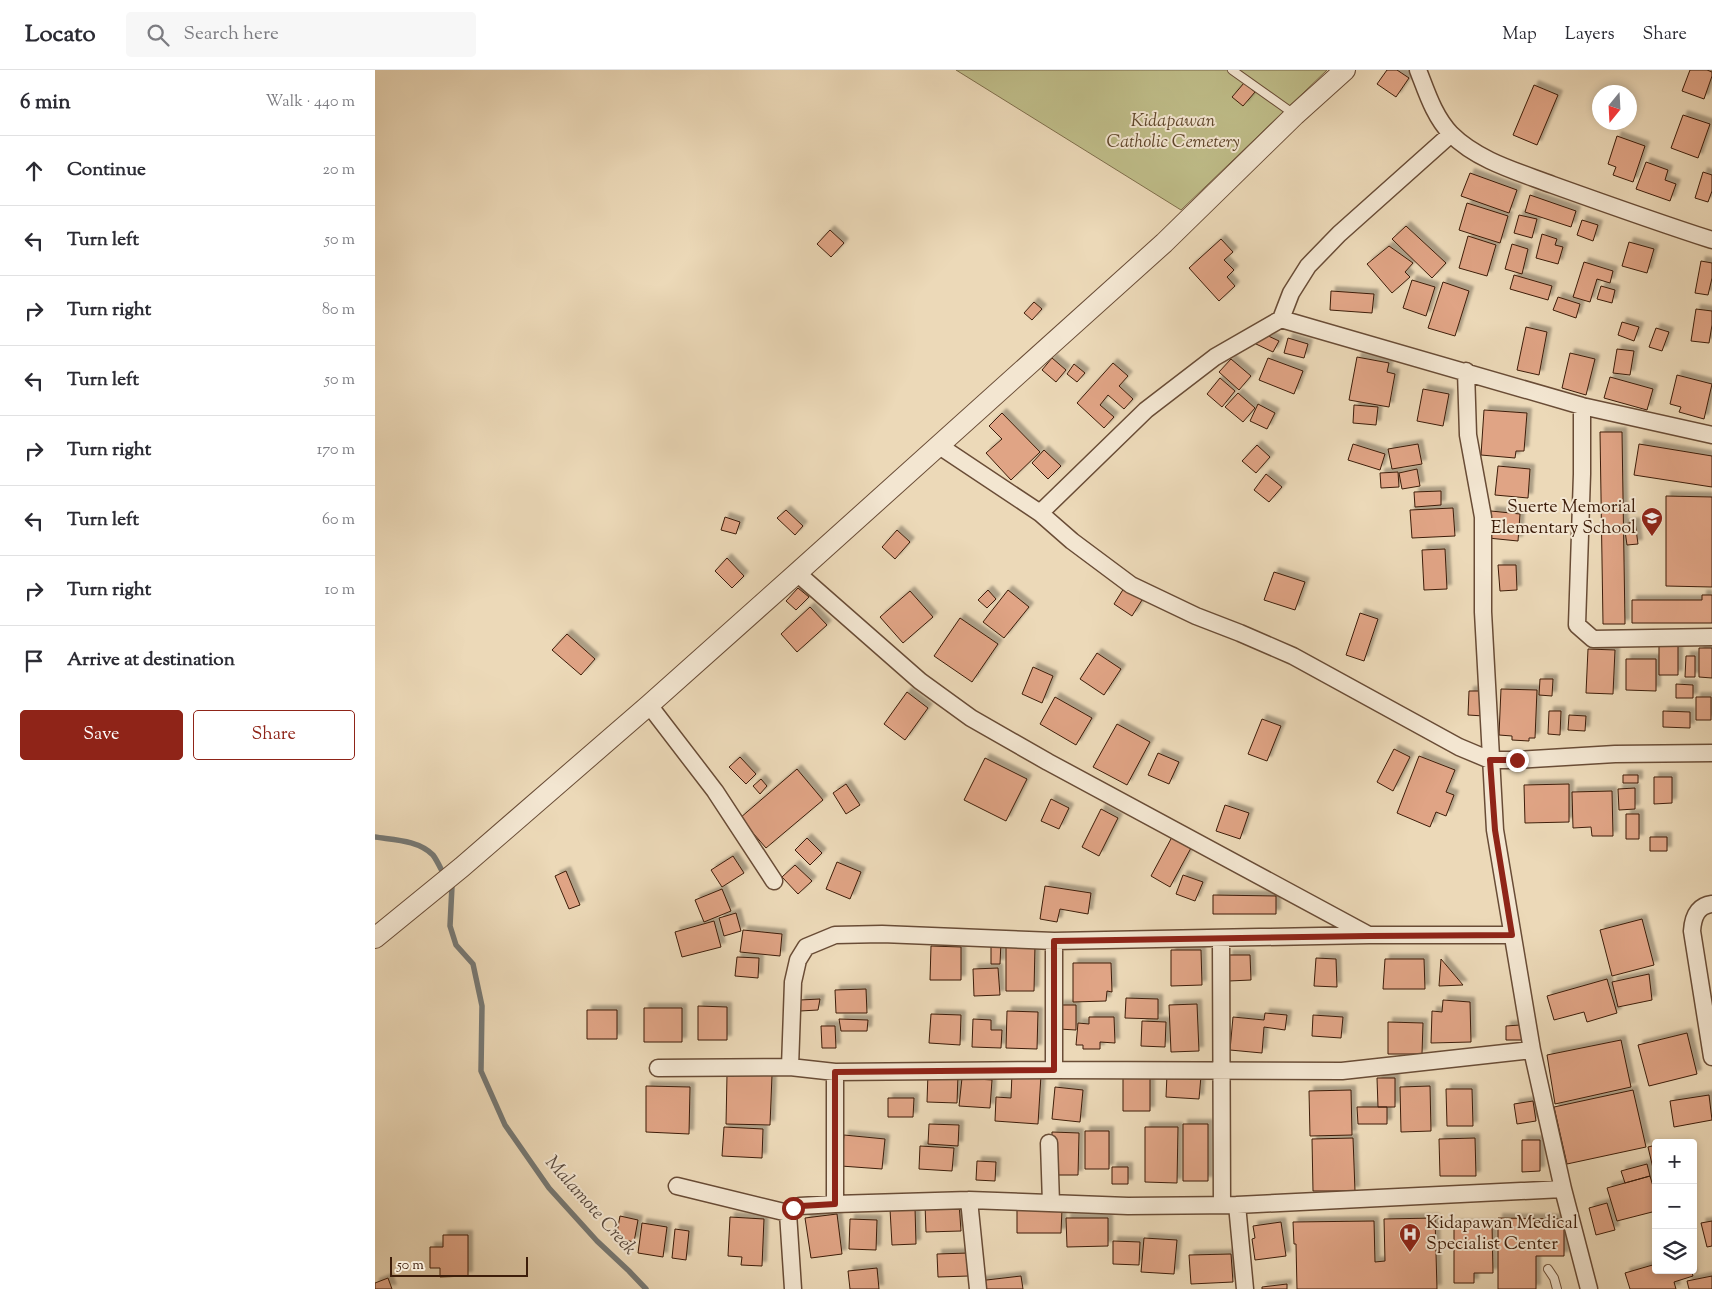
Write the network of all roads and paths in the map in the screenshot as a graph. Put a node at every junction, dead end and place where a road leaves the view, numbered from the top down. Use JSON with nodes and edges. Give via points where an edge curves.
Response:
{"nodes":[{"id":1,"x":1232,"y":70,"type":"edge"},
{"id":2,"x":1345,"y":70,"type":"edge"},
{"id":3,"x":1418,"y":70,"type":"edge"},
{"id":4,"x":1295,"y":115,"type":"junction"},
{"id":5,"x":1451,"y":134,"type":"junction"},
{"id":6,"x":1712,"y":240,"type":"edge"},
{"id":7,"x":1281,"y":319,"type":"junction"},
{"id":8,"x":1466,"y":371,"type":"junction"},
{"id":9,"x":1582,"y":406,"type":"junction"},
{"id":10,"x":1712,"y":435,"type":"edge"},
{"id":11,"x":938,"y":446,"type":"junction"},
{"id":12,"x":1040,"y":513,"type":"junction"},
{"id":13,"x":797,"y":574,"type":"junction"},
{"id":14,"x":1712,"y":637,"type":"edge"},
{"id":15,"x":649,"y":705,"type":"junction"},
{"id":16,"x":1712,"y":753,"type":"edge"},
{"id":17,"x":1490,"y":760,"type":"junction"},
{"id":18,"x":775,"y":881,"type":"dead end"},
{"id":19,"x":1712,"y":904,"type":"edge"},
{"id":20,"x":1512,"y":935,"type":"junction"},
{"id":21,"x":1369,"y":936,"type":"junction"},
{"id":22,"x":375,"y":938,"type":"edge"},
{"id":23,"x":1221,"y":938,"type":"junction"},
{"id":24,"x":1054,"y":941,"type":"junction"},
{"id":25,"x":1532,"y":1050,"type":"junction"},
{"id":26,"x":1712,"y":1057,"type":"edge"},
{"id":27,"x":658,"y":1068,"type":"dead end"},
{"id":28,"x":790,"y":1068,"type":"junction"},
{"id":29,"x":1054,"y":1070,"type":"junction"},
{"id":30,"x":1223,"y":1071,"type":"junction"},
{"id":31,"x":835,"y":1072,"type":"junction"},
{"id":32,"x":1049,"y":1144,"type":"dead end"},
{"id":33,"x":677,"y":1186,"type":"dead end"},
{"id":34,"x":1563,"y":1189,"type":"junction"},
{"id":35,"x":969,"y":1200,"type":"junction"},
{"id":36,"x":1051,"y":1203,"type":"junction"},
{"id":37,"x":835,"y":1204,"type":"junction"},
{"id":38,"x":1230,"y":1205,"type":"junction"},
{"id":39,"x":788,"y":1213,"type":"junction"},
{"id":40,"x":1548,"y":1269,"type":"dead end"},
{"id":41,"x":793,"y":1289,"type":"edge"},
{"id":42,"x":978,"y":1289,"type":"edge"},
{"id":43,"x":1245,"y":1289,"type":"edge"},
{"id":44,"x":1557,"y":1289,"type":"edge"},
{"id":45,"x":1589,"y":1289,"type":"edge"}],
"edges":[{"from":1,"to":4,"type":"lane"},
{"from":2,"to":4,"type":"street"},
{"from":3,"to":5,"type":"street","via":[[1436,114]]},
{"from":4,"to":11,"type":"street","via":[[1164,243]]},
{"from":5,"to":6,"type":"street","via":[[1492,161],[1621,210]]},
{"from":5,"to":7,"type":"street","via":[[1339,234],[1309,266],[1291,293]]},
{"from":7,"to":8,"type":"street"},
{"from":7,"to":12,"type":"street","via":[[1215,357],[1146,410]]},
{"from":8,"to":9,"type":"street"},
{"from":8,"to":17,"type":"street","via":[[1468,435],[1483,517],[1483,612]]},
{"from":9,"to":10,"type":"street"},
{"from":9,"to":14,"type":"street","via":[[1577,625],[1593,639]]},
{"from":11,"to":12,"type":"street"},
{"from":11,"to":13,"type":"street"},
{"from":12,"to":17,"type":"street","via":[[1131,584],[1196,616],[1293,656],[1459,747]]},
{"from":13,"to":15,"type":"street"},
{"from":13,"to":21,"type":"street","via":[[920,682],[971,718]]},
{"from":15,"to":18,"type":"street","via":[[715,791]]},
{"from":15,"to":22,"type":"street"},
{"from":16,"to":17,"type":"street"},
{"from":17,"to":20,"type":"street","via":[[1495,830]]},
{"from":19,"to":26,"type":"street","via":[[1697,910],[1692,931]]},
{"from":20,"to":21,"type":"street"},
{"from":20,"to":25,"type":"street"},
{"from":21,"to":23,"type":"street"},
{"from":23,"to":24,"type":"street"},
{"from":23,"to":30,"type":"street"},
{"from":24,"to":28,"type":"street","via":[[882,934],[835,935],[820,940],[806,947],[798,960],[793,982]]},
{"from":24,"to":29,"type":"street"},
{"from":25,"to":30,"type":"street","via":[[1341,1071]]},
{"from":25,"to":34,"type":"street"},
{"from":27,"to":28,"type":"street"},
{"from":28,"to":31,"type":"street"},
{"from":29,"to":30,"type":"street"},
{"from":29,"to":31,"type":"street"},
{"from":30,"to":38,"type":"street"},
{"from":31,"to":37,"type":"street"},
{"from":32,"to":36,"type":"street"},
{"from":33,"to":39,"type":"street"},
{"from":34,"to":38,"type":"street"},
{"from":34,"to":45,"type":"street"},
{"from":35,"to":36,"type":"street"},
{"from":35,"to":37,"type":"street"},
{"from":35,"to":42,"type":"street"},
{"from":36,"to":38,"type":"street"},
{"from":37,"to":39,"type":"street","via":[[801,1206]]},
{"from":38,"to":43,"type":"street"},
{"from":39,"to":41,"type":"street"},
{"from":40,"to":44,"type":"lane"}]}
